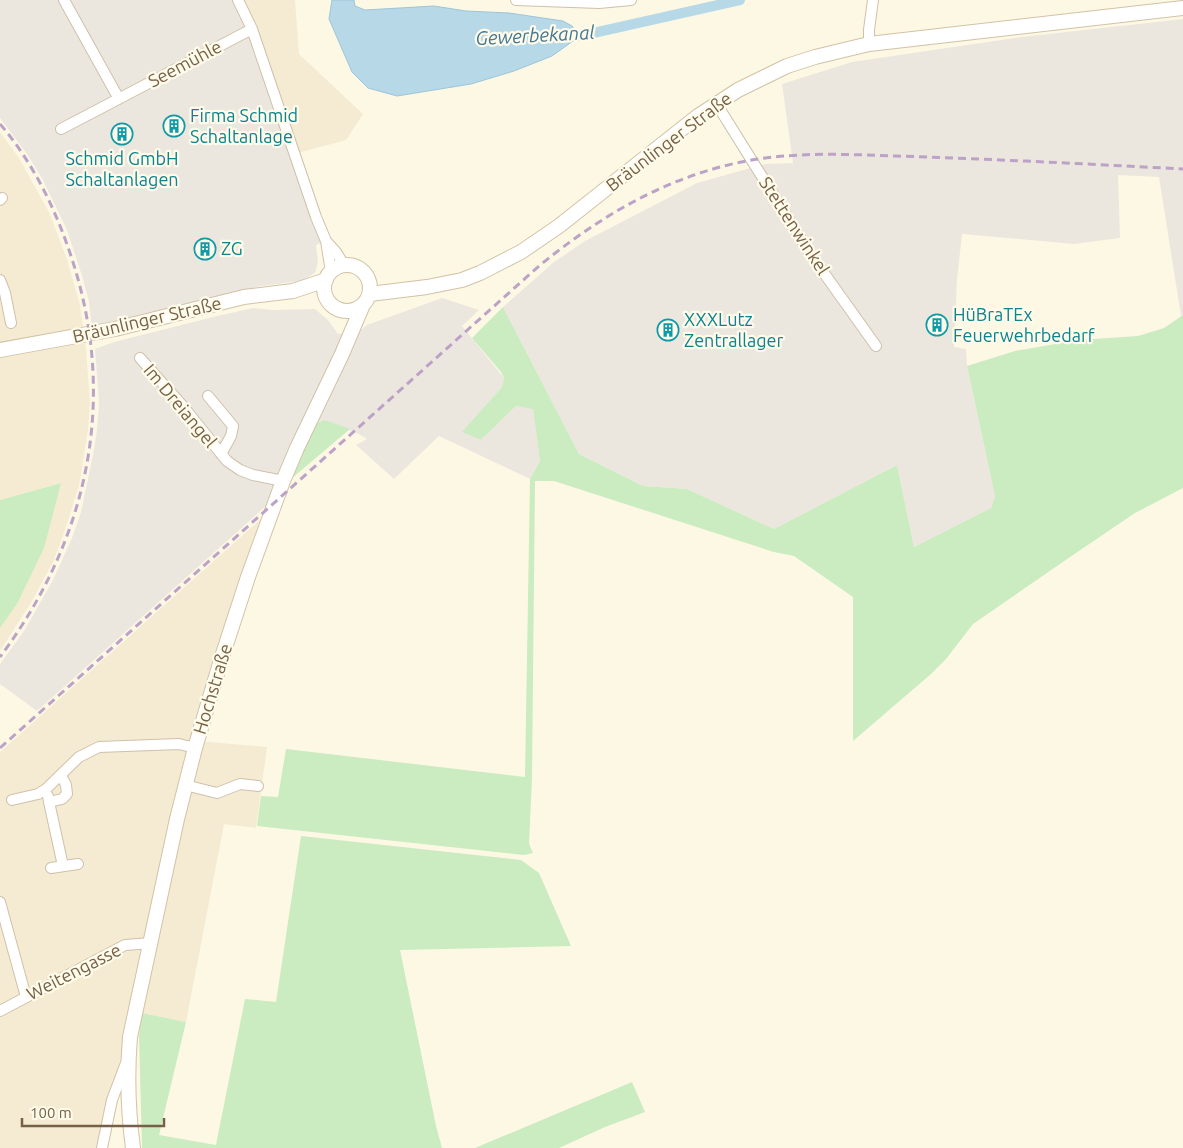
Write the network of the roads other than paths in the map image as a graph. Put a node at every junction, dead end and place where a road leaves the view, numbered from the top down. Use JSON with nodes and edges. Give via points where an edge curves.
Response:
{"nodes":[{"id":1,"x":64,"y":0,"type":"edge"},
{"id":2,"x":238,"y":0,"type":"edge"},
{"id":3,"x":516,"y":0,"type":"edge"},
{"id":4,"x":632,"y":0,"type":"edge"},
{"id":5,"x":873,"y":0,"type":"edge"},
{"id":6,"x":1180,"y":9,"type":"edge"},
{"id":7,"x":252,"y":29,"type":"junction"},
{"id":8,"x":869,"y":44,"type":"junction"},
{"id":9,"x":119,"y":99,"type":"junction"},
{"id":10,"x":716,"y":104,"type":"junction"},
{"id":11,"x":61,"y":129,"type":"dead end"},
{"id":12,"x":326,"y":241,"type":"junction"},
{"id":13,"x":344,"y":265,"type":"junction"},
{"id":14,"x":328,"y":276,"type":"junction"},
{"id":15,"x":369,"y":279,"type":"junction"},
{"id":16,"x":0,"y":280,"type":"edge"},
{"id":17,"x":416,"y":288,"type":"junction"},
{"id":18,"x":294,"y":292,"type":"junction"},
{"id":19,"x":370,"y":294,"type":"junction"},
{"id":20,"x":326,"y":298,"type":"junction"},
{"id":21,"x":362,"y":307,"type":"junction"},
{"id":22,"x":339,"y":310,"type":"junction"},
{"id":23,"x":11,"y":323,"type":"dead end"},
{"id":24,"x":349,"y":336,"type":"junction"},
{"id":25,"x":876,"y":346,"type":"dead end"},
{"id":26,"x":0,"y":350,"type":"edge"},
{"id":27,"x":140,"y":358,"type":"dead end"},
{"id":28,"x":208,"y":396,"type":"dead end"},
{"id":29,"x":221,"y":454,"type":"junction"},
{"id":30,"x":283,"y":481,"type":"junction"},
{"id":31,"x":195,"y":748,"type":"junction"},
{"id":32,"x":61,"y":775,"type":"junction"},
{"id":33,"x":186,"y":785,"type":"junction"},
{"id":34,"x":258,"y":786,"type":"dead end"},
{"id":35,"x":46,"y":789,"type":"junction"},
{"id":36,"x":12,"y":800,"type":"dead end"},
{"id":37,"x":49,"y":802,"type":"junction"},
{"id":38,"x":78,"y":864,"type":"dead end"},
{"id":39,"x":63,"y":866,"type":"junction"},
{"id":40,"x":52,"y":868,"type":"dead end"},
{"id":41,"x":0,"y":902,"type":"edge"},
{"id":42,"x":151,"y":943,"type":"junction"},
{"id":43,"x":26,"y":997,"type":"junction"},
{"id":44,"x":0,"y":1011,"type":"edge"},
{"id":45,"x":128,"y":1058,"type":"junction"},
{"id":46,"x":102,"y":1148,"type":"edge"},
{"id":47,"x":132,"y":1148,"type":"edge"}],
"edges":[{"from":1,"to":9,"type":"street"},
{"from":2,"to":7,"type":"street"},
{"from":3,"to":4,"type":"street","via":[[599,3]]},
{"from":5,"to":8,"type":"street"},
{"from":6,"to":8,"type":"main road","name":"Bräunlinger Straße"},
{"from":7,"to":9,"type":"street","name":"Seemühle"},
{"from":7,"to":12,"type":"street"},
{"from":8,"to":10,"type":"main road","name":"Bräunlinger Straße","via":[[787,66]]},
{"from":9,"to":11,"type":"street","name":"Seemühle"},
{"from":10,"to":17,"type":"main road","name":"Bräunlinger Straße","via":[[521,252],[462,280]]},
{"from":10,"to":25,"type":"street","name":"Stettenwinkel","via":[[809,252]]},
{"from":12,"to":13,"type":"street"},
{"from":12,"to":14,"type":"street"},
{"from":13,"to":14,"type":"main road"},
{"from":13,"to":15,"type":"main road","via":[[359,268]]},
{"from":14,"to":18,"type":"main road","name":"Bräunlinger Straße"},
{"from":14,"to":20,"type":"main road","via":[[324,289]]},
{"from":15,"to":17,"type":"main road"},
{"from":15,"to":19,"type":"main road"},
{"from":16,"to":23,"type":"street"},
{"from":17,"to":19,"type":"main road"},
{"from":18,"to":20,"type":"main road","name":"Bräunlinger Straße"},
{"from":18,"to":26,"type":"main road","name":"Bräunlinger Straße","via":[[244,297],[115,330]]},
{"from":19,"to":21,"type":"main road"},
{"from":20,"to":22,"type":"main road"},
{"from":21,"to":22,"type":"main road","via":[[351,311]]},
{"from":21,"to":24,"type":"main road","name":"Hochstraße"},
{"from":22,"to":24,"type":"main road"},
{"from":24,"to":30,"type":"main road","name":"Hochstraße"},
{"from":27,"to":29,"type":"street","name":"Im Dreiangel"},
{"from":28,"to":29,"type":"street","name":"Im Dreiangel","via":[[233,426]]},
{"from":29,"to":30,"type":"street","name":"Im Dreiangel","via":[[240,470]]},
{"from":30,"to":31,"type":"main road","name":"Hochstraße","via":[[248,577]]},
{"from":31,"to":32,"type":"street","via":[[179,744],[98,747],[80,757]]},
{"from":31,"to":33,"type":"main road","name":"Hochstraße"},
{"from":32,"to":35,"type":"street"},
{"from":32,"to":37,"type":"street","via":[[66,794],[62,799]]},
{"from":33,"to":34,"type":"street","via":[[217,793],[240,784]]},
{"from":33,"to":42,"type":"main road","name":"Hochstraße"},
{"from":35,"to":36,"type":"street"},
{"from":35,"to":37,"type":"street"},
{"from":37,"to":39,"type":"street"},
{"from":38,"to":39,"type":"street"},
{"from":39,"to":40,"type":"street"},
{"from":41,"to":43,"type":"street"},
{"from":42,"to":43,"type":"street","name":"Weitengasse","via":[[125,945]]},
{"from":42,"to":45,"type":"main road","name":"Hochstraße"},
{"from":43,"to":44,"type":"street","name":"Weitengasse"},
{"from":45,"to":46,"type":"street","name":"Hochstraße","via":[[112,1100]]},
{"from":45,"to":47,"type":"main road","name":"Hochstraße"}]}
